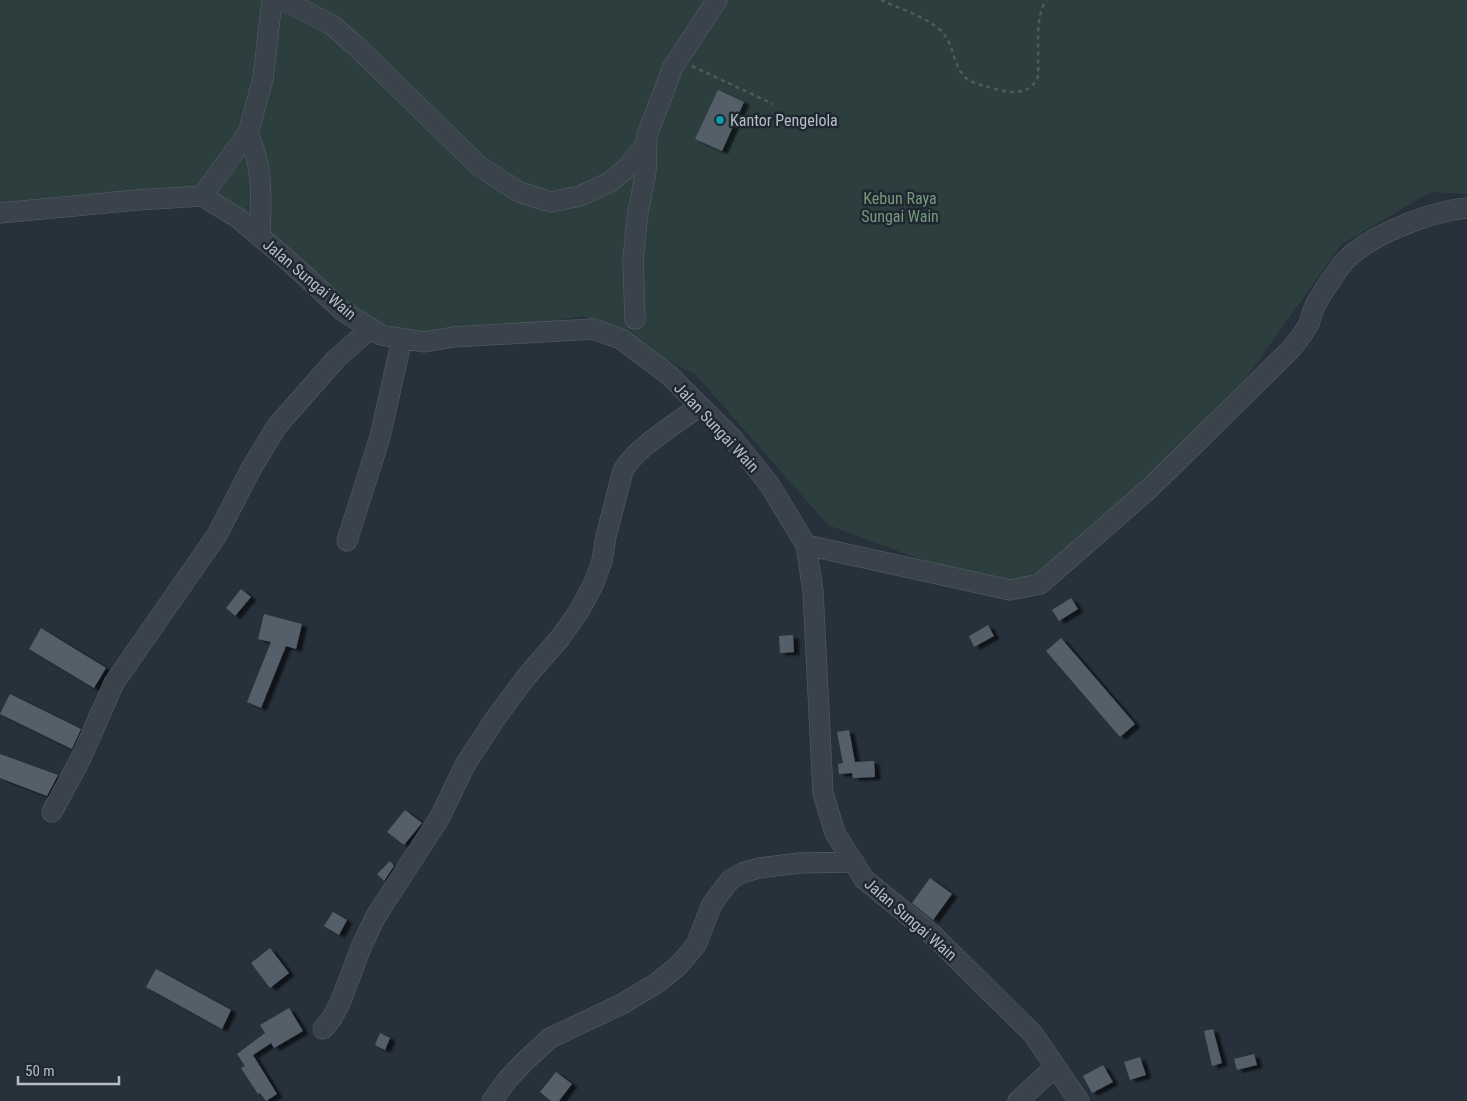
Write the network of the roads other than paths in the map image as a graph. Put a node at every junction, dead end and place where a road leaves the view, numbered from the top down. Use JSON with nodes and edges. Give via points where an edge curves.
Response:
{"nodes":[{"id":1,"x":272,"y":0,"type":"edge"},
{"id":2,"x":283,"y":0,"type":"edge"},
{"id":3,"x":717,"y":0,"type":"edge"},
{"id":4,"x":248,"y":133,"type":"junction"},
{"id":5,"x":646,"y":144,"type":"junction"},
{"id":6,"x":202,"y":196,"type":"junction"},
{"id":7,"x":1467,"y":208,"type":"edge"},
{"id":8,"x":0,"y":213,"type":"edge"},
{"id":9,"x":260,"y":237,"type":"junction"},
{"id":10,"x":635,"y":319,"type":"dead end"},
{"id":11,"x":371,"y":328,"type":"junction"},
{"id":12,"x":402,"y":339,"type":"junction"},
{"id":13,"x":700,"y":406,"type":"junction"},
{"id":14,"x":347,"y":540,"type":"dead end"},
{"id":15,"x":806,"y":545,"type":"junction"},
{"id":16,"x":52,"y":812,"type":"dead end"},
{"id":17,"x":854,"y":862,"type":"junction"},
{"id":18,"x":323,"y":1029,"type":"dead end"},
{"id":19,"x":1055,"y":1067,"type":"junction"},
{"id":20,"x":492,"y":1101,"type":"edge"},
{"id":21,"x":1018,"y":1101,"type":"edge"},
{"id":22,"x":1079,"y":1101,"type":"edge"}],
"edges":[{"from":1,"to":4,"type":"street","via":[[263,79]]},
{"from":2,"to":5,"type":"street","via":[[332,25],[479,166],[519,192],[551,202],[580,196],[610,182],[626,169]]},
{"from":3,"to":5,"type":"street","via":[[673,67]]},
{"from":4,"to":6,"type":"street"},
{"from":4,"to":9,"type":"street","via":[[262,186]]},
{"from":5,"to":10,"type":"street","via":[[646,171],[633,259]]},
{"from":6,"to":8,"type":"street"},
{"from":6,"to":9,"type":"street","name":"Jalan Sungai Wain","via":[[238,218]]},
{"from":7,"to":15,"type":"street","via":[[1396,228],[1363,246],[1342,265],[1291,349],[1150,488],[1040,584],[1010,590]]},
{"from":9,"to":11,"type":"street","name":"Jalan Sungai Wain","via":[[343,311]]},
{"from":11,"to":12,"type":"street","name":"Jalan Sungai Wain","via":[[382,335]]},
{"from":11,"to":16,"type":"street","via":[[336,359],[277,426],[216,535],[114,683],[80,760]]},
{"from":12,"to":13,"type":"street","name":"Jalan Sungai Wain","via":[[424,342],[454,337],[593,329],[621,340],[669,375]]},
{"from":12,"to":14,"type":"street","via":[[380,437]]},
{"from":13,"to":15,"type":"street","name":"Jalan Sungai Wain","via":[[733,439],[768,484]]},
{"from":13,"to":18,"type":"street","via":[[637,453],[626,465],[602,561],[579,611],[495,719],[465,765],[440,817],[376,916],[340,1003]]},
{"from":15,"to":17,"type":"street","name":"Jalan Sungai Wain","via":[[813,591],[823,793],[835,833]]},
{"from":17,"to":19,"type":"street","name":"Jalan Sungai Wain","via":[[864,880],[934,936],[1033,1034]]},
{"from":17,"to":20,"type":"street","via":[[759,868],[730,880],[712,904],[696,945],[678,966],[622,1004],[550,1038],[518,1068]]},
{"from":19,"to":21,"type":"street"},
{"from":19,"to":22,"type":"street","name":"Jalan Sungai Wain"}]}
